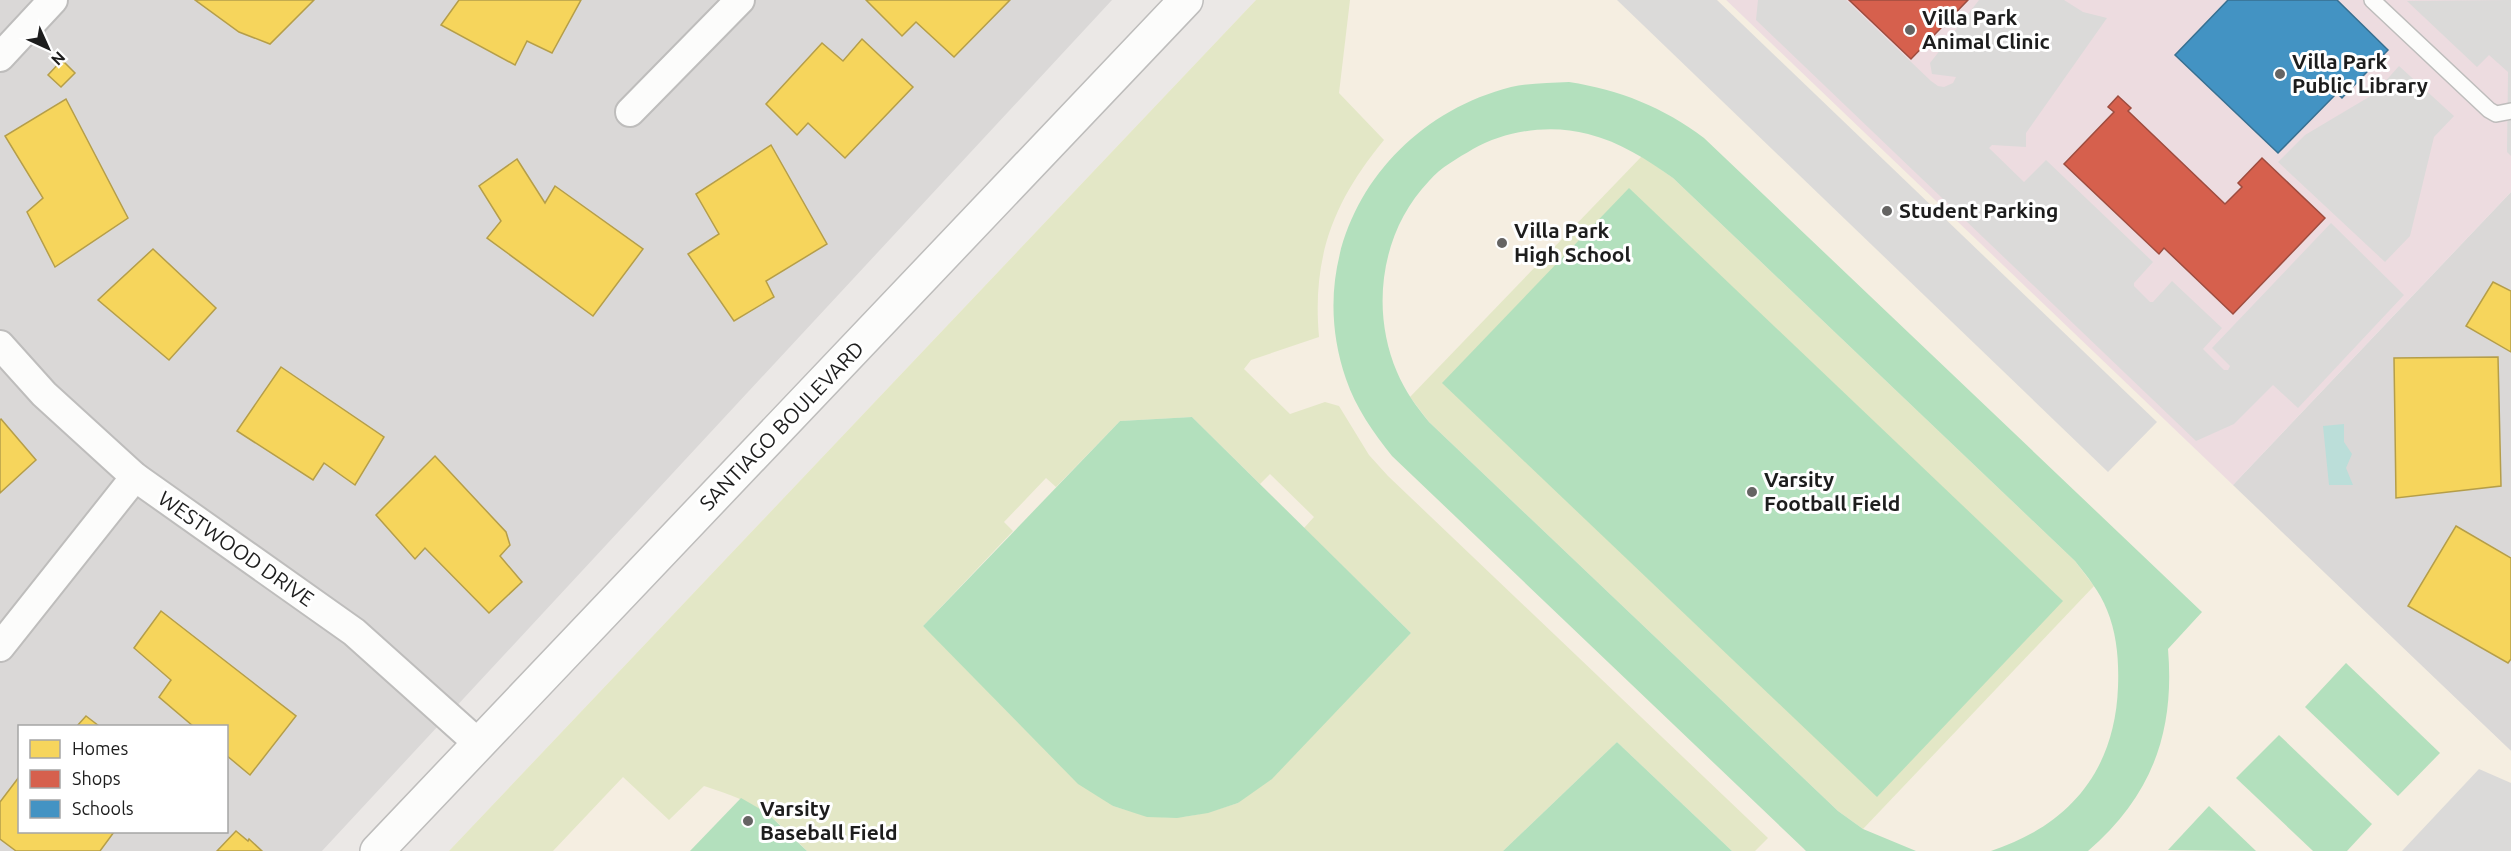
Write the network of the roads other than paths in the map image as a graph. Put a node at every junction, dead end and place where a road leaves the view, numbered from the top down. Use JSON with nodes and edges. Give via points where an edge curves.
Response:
{"nodes":[{"id":1,"x":53,"y":0,"type":"edge"},
{"id":2,"x":740,"y":0,"type":"edge"},
{"id":3,"x":1186,"y":0,"type":"edge"},
{"id":4,"x":2372,"y":0,"type":"edge"},
{"id":5,"x":0,"y":57,"type":"edge"},
{"id":6,"x":2511,"y":111,"type":"edge"},
{"id":7,"x":630,"y":112,"type":"dead end"},
{"id":8,"x":0,"y":345,"type":"edge"},
{"id":9,"x":135,"y":477,"type":"junction"},
{"id":10,"x":0,"y":647,"type":"edge"},
{"id":11,"x":479,"y":744,"type":"junction"},
{"id":12,"x":377,"y":851,"type":"edge"}],
"edges":[{"from":1,"to":5,"type":"street"},
{"from":2,"to":7,"type":"street"},
{"from":3,"to":11,"type":"street","name":"SANTIAGO BOULEVARD"},
{"from":4,"to":6,"type":"lane","via":[[2482,105],[2496,114]]},
{"from":8,"to":9,"type":"street","name":"WESTWOOD DRIVE","via":[[44,394]]},
{"from":9,"to":10,"type":"street"},
{"from":9,"to":11,"type":"street","name":"WESTWOOD DRIVE","via":[[354,632]]},
{"from":11,"to":12,"type":"street","name":"SANTIAGO BOULEVARD"}]}
